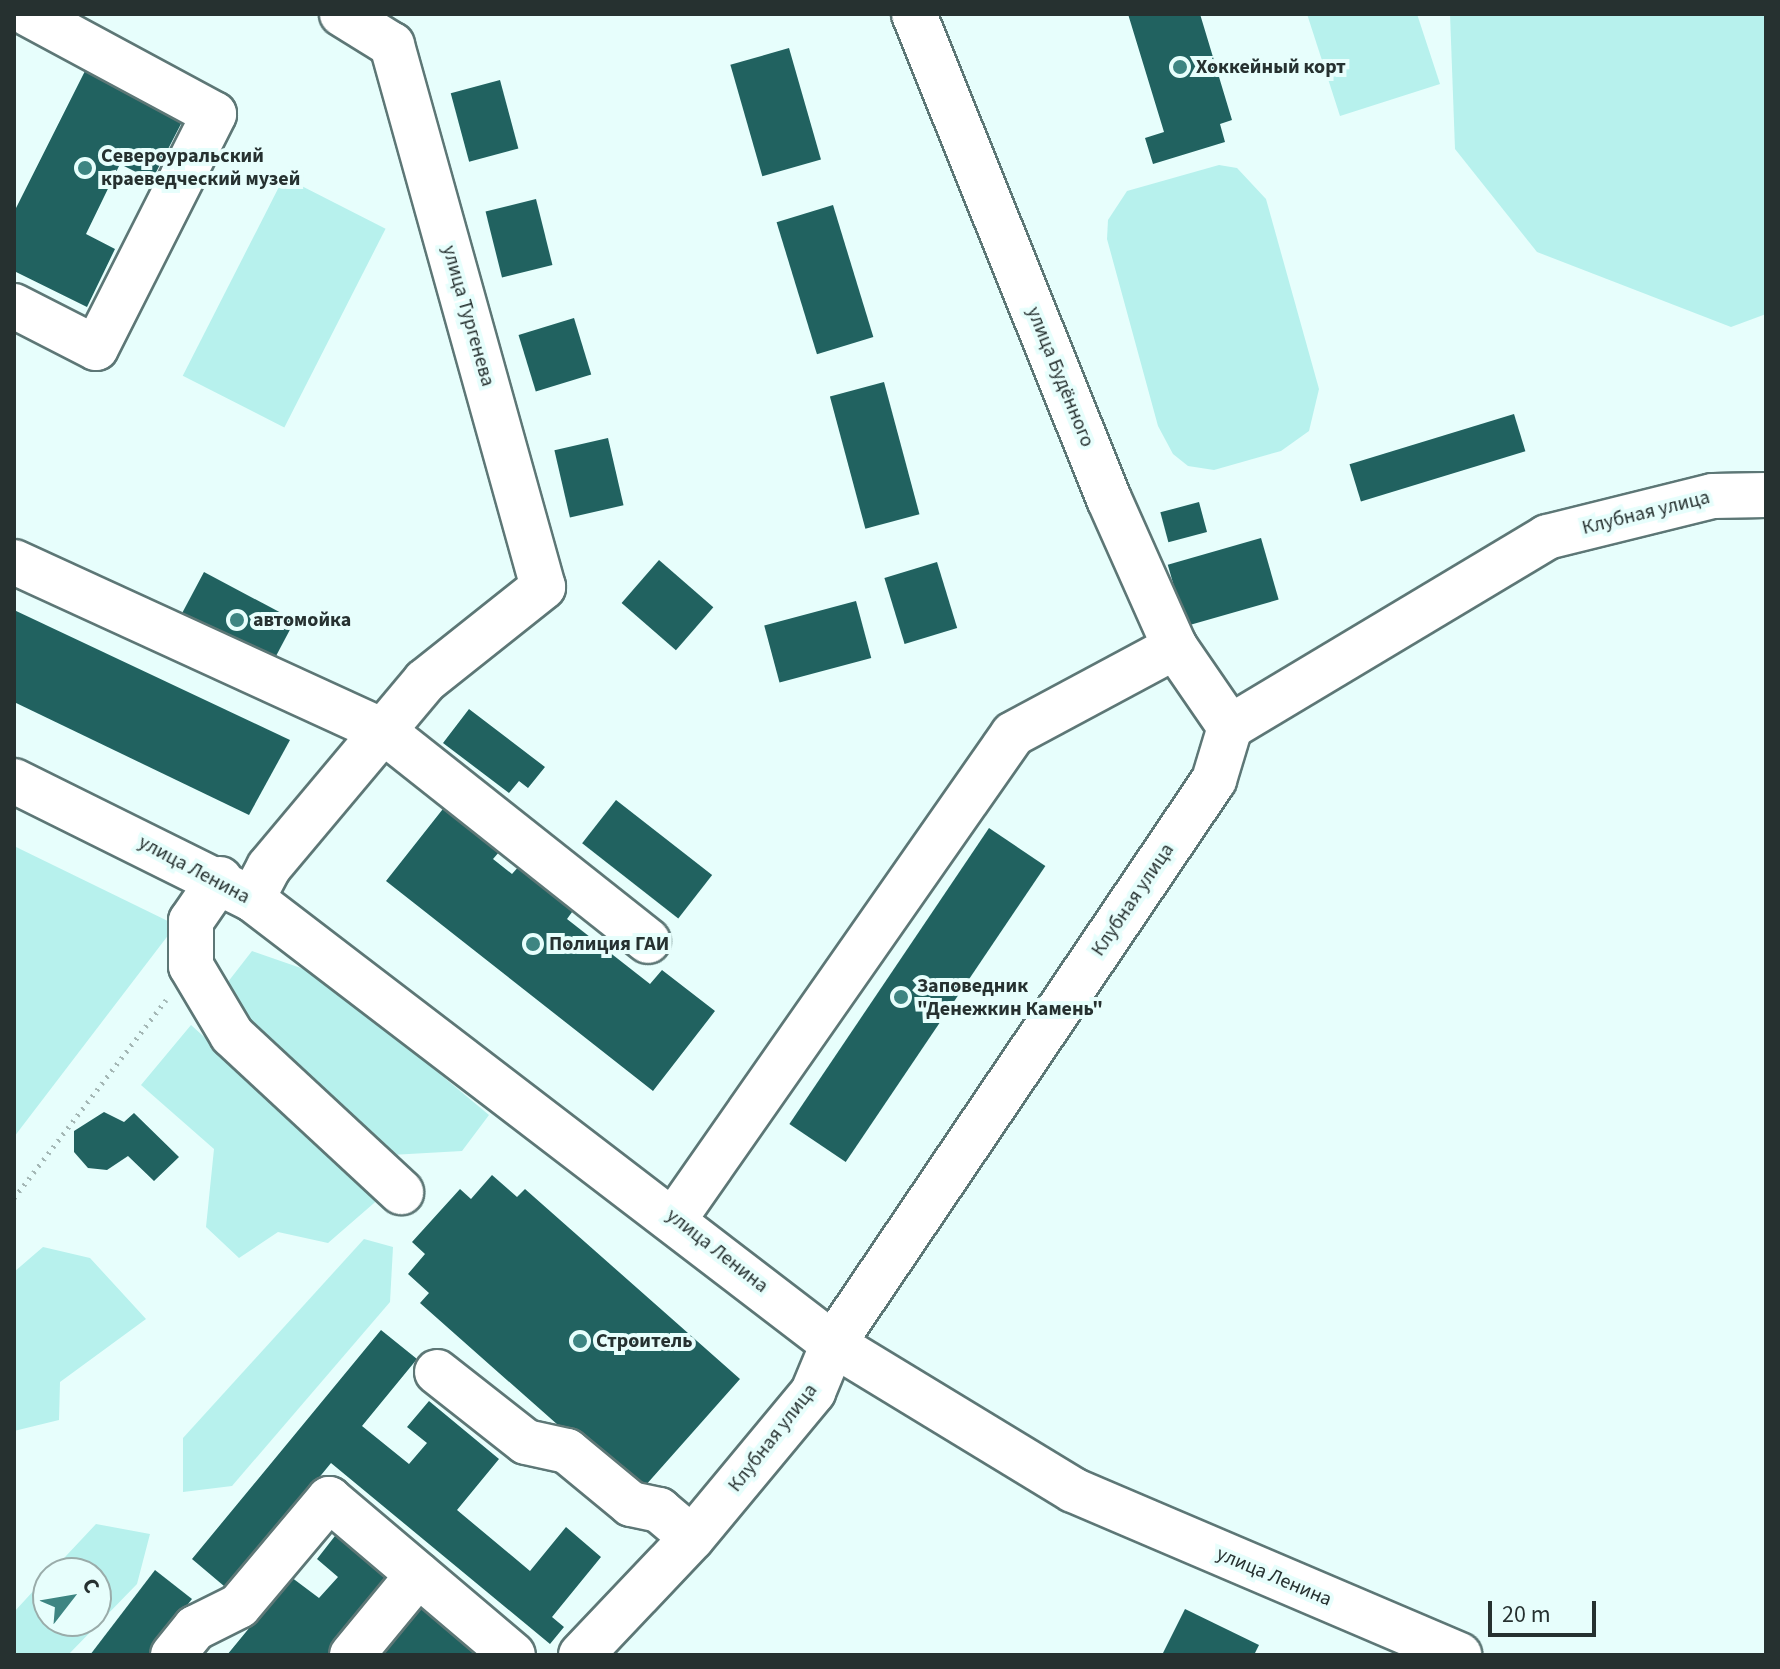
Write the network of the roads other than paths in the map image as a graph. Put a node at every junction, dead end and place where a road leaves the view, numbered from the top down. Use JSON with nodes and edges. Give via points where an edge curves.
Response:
{"nodes":[{"id":1,"x":28,"y":14,"type":"edge"},
{"id":2,"x":342,"y":14,"type":"edge"},
{"id":3,"x":914,"y":14,"type":"edge"},
{"id":4,"x":14,"y":306,"type":"edge"},
{"id":5,"x":1766,"y":495,"type":"edge"},
{"id":6,"x":14,"y":562,"type":"edge"},
{"id":7,"x":1175,"y":647,"type":"junction"},
{"id":8,"x":1230,"y":727,"type":"junction"},
{"id":9,"x":383,"y":731,"type":"junction"},
{"id":10,"x":14,"y":781,"type":"edge"},
{"id":11,"x":236,"y":889,"type":"junction"},
{"id":12,"x":648,"y":941,"type":"dead end"},
{"id":13,"x":401,"y":1192,"type":"dead end"},
{"id":14,"x":675,"y":1218,"type":"junction"},
{"id":15,"x":833,"y":1344,"type":"junction"},
{"id":16,"x":437,"y":1372,"type":"dead end"},
{"id":17,"x":692,"y":1538,"type":"junction"},
{"id":18,"x":418,"y":1575,"type":"junction"},
{"id":19,"x":173,"y":1655,"type":"edge"},
{"id":20,"x":352,"y":1655,"type":"edge"},
{"id":21,"x":513,"y":1655,"type":"edge"},
{"id":22,"x":581,"y":1655,"type":"edge"},
{"id":23,"x":1459,"y":1655,"type":"edge"}],
"edges":[{"from":1,"to":4,"type":"street","via":[[214,114],[96,348]]},
{"from":2,"to":9,"type":"street","name":"улица Тургенева","via":[[392,45],[543,587],[425,681]]},
{"from":3,"to":7,"type":"street","name":"улица Будённого"},
{"from":5,"to":8,"type":"street","name":"Клубная улица","via":[[1713,496],[1547,537]]},
{"from":6,"to":9,"type":"street"},
{"from":7,"to":8,"type":"street","name":"улица Будённого"},
{"from":7,"to":14,"type":"street","via":[[1013,734]]},
{"from":8,"to":15,"type":"street","name":"Клубная улица","via":[[1214,780]]},
{"from":9,"to":11,"type":"street"},
{"from":9,"to":12,"type":"street"},
{"from":10,"to":11,"type":"street","name":"улица Ленина"},
{"from":11,"to":13,"type":"street","via":[[191,921],[191,966],[232,1035]]},
{"from":11,"to":14,"type":"street","name":"улица Ленина"},
{"from":14,"to":15,"type":"street","name":"улица Ленина"},
{"from":15,"to":17,"type":"street","name":"Клубная улица","via":[[813,1392]]},
{"from":15,"to":23,"type":"street","name":"улица Ленина","via":[[1073,1490]]},
{"from":16,"to":17,"type":"street","via":[[526,1442],[567,1451],[631,1504],[659,1510]]},
{"from":17,"to":22,"type":"street","name":"Клубная улица"},
{"from":18,"to":19,"type":"street","via":[[329,1499],[239,1606],[195,1628]]},
{"from":18,"to":20,"type":"street"},
{"from":18,"to":21,"type":"street"}]}
